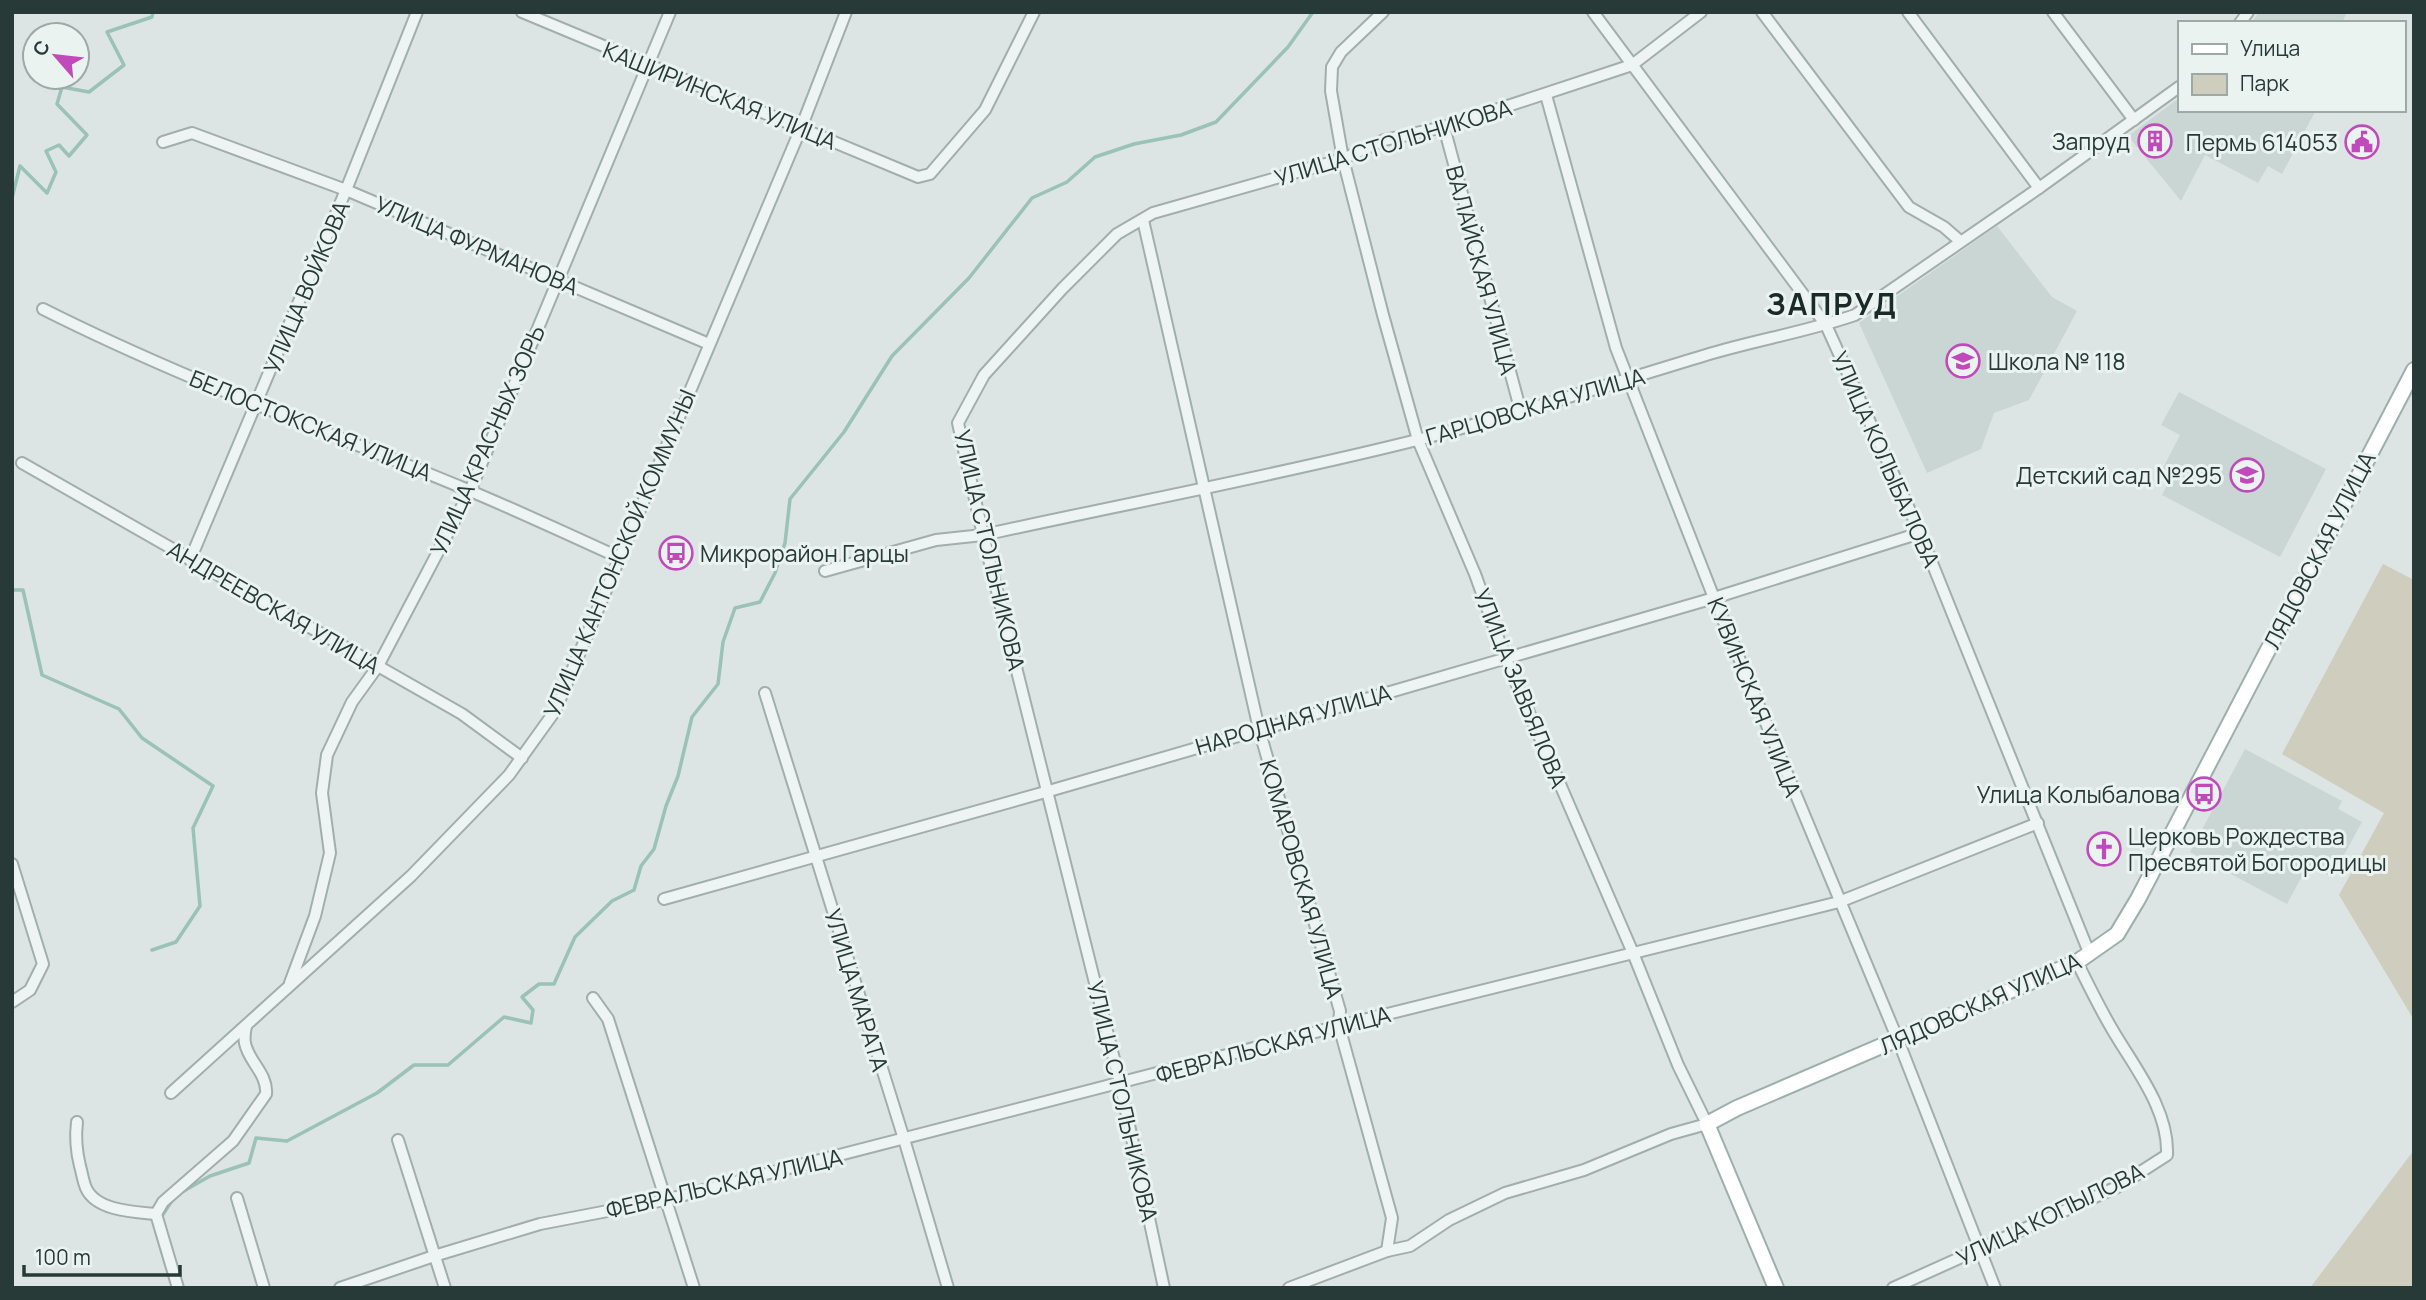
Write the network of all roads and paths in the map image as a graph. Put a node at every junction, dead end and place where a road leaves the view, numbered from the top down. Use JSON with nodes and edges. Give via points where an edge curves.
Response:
{"nodes":[{"id":1,"x":417,"y":12,"type":"edge"},
{"id":2,"x":522,"y":12,"type":"edge"},
{"id":3,"x":670,"y":12,"type":"edge"},
{"id":4,"x":846,"y":12,"type":"edge"},
{"id":5,"x":1034,"y":12,"type":"edge"},
{"id":6,"x":1383,"y":12,"type":"edge"},
{"id":7,"x":1593,"y":12,"type":"edge"},
{"id":8,"x":1701,"y":12,"type":"edge"},
{"id":9,"x":1762,"y":12,"type":"edge"},
{"id":10,"x":1908,"y":12,"type":"edge"},
{"id":11,"x":2053,"y":12,"type":"edge"},
{"id":12,"x":648,"y":65,"type":"junction"},
{"id":13,"x":1632,"y":65,"type":"junction"},
{"id":14,"x":2178,"y":88,"type":"edge"},
{"id":15,"x":1546,"y":95,"type":"junction"},
{"id":16,"x":2134,"y":120,"type":"junction"},
{"id":17,"x":1444,"y":127,"type":"junction"},
{"id":18,"x":801,"y":128,"type":"junction"},
{"id":19,"x":163,"y":142,"type":"dead end"},
{"id":20,"x":1343,"y":159,"type":"junction"},
{"id":21,"x":2039,"y":188,"type":"junction"},
{"id":22,"x":346,"y":190,"type":"junction"},
{"id":23,"x":1143,"y":220,"type":"junction"},
{"id":24,"x":1960,"y":241,"type":"junction"},
{"id":25,"x":557,"y":279,"type":"junction"},
{"id":26,"x":43,"y":309,"type":"dead end"},
{"id":27,"x":1826,"y":325,"type":"junction"},
{"id":28,"x":709,"y":344,"type":"junction"},
{"id":29,"x":2414,"y":370,"type":"edge"},
{"id":30,"x":1629,"y":379,"type":"junction"},
{"id":31,"x":257,"y":404,"type":"junction"},
{"id":32,"x":1521,"y":412,"type":"junction"},
{"id":33,"x":1418,"y":439,"type":"junction"},
{"id":34,"x":22,"y":463,"type":"dead end"},
{"id":35,"x":1202,"y":487,"type":"junction"},
{"id":36,"x":470,"y":491,"type":"junction"},
{"id":37,"x":1920,"y":533,"type":"junction"},
{"id":38,"x":983,"y":535,"type":"junction"},
{"id":39,"x":618,"y":557,"type":"junction"},
{"id":40,"x":190,"y":560,"type":"junction"},
{"id":41,"x":825,"y":571,"type":"dead end"},
{"id":42,"x":1714,"y":598,"type":"junction"},
{"id":43,"x":1505,"y":657,"type":"junction"},
{"id":44,"x":378,"y":666,"type":"junction"},
{"id":45,"x":765,"y":693,"type":"dead end"},
{"id":46,"x":1259,"y":729,"type":"junction"},
{"id":47,"x":522,"y":758,"type":"junction"},
{"id":48,"x":1049,"y":791,"type":"junction"},
{"id":49,"x":2038,"y":823,"type":"junction"},
{"id":50,"x":816,"y":857,"type":"junction"},
{"id":51,"x":12,"y":864,"type":"edge"},
{"id":52,"x":664,"y":899,"type":"dead end"},
{"id":53,"x":1839,"y":902,"type":"junction"},
{"id":54,"x":1633,"y":953,"type":"junction"},
{"id":55,"x":2083,"y":958,"type":"junction"},
{"id":56,"x":289,"y":985,"type":"junction"},
{"id":57,"x":593,"y":998,"type":"dead end"},
{"id":58,"x":12,"y":1002,"type":"edge"},
{"id":59,"x":246,"y":1026,"type":"junction"},
{"id":60,"x":1339,"y":1026,"type":"junction"},
{"id":61,"x":1898,"y":1040,"type":"junction"},
{"id":62,"x":1120,"y":1083,"type":"junction"},
{"id":63,"x":171,"y":1093,"type":"dead end"},
{"id":64,"x":77,"y":1122,"type":"dead end"},
{"id":65,"x":1707,"y":1124,"type":"junction"},
{"id":66,"x":904,"y":1139,"type":"junction"},
{"id":67,"x":398,"y":1140,"type":"dead end"},
{"id":68,"x":2167,"y":1155,"type":"joint"},
{"id":69,"x":237,"y":1198,"type":"dead end"},
{"id":70,"x":665,"y":1200,"type":"junction"},
{"id":71,"x":156,"y":1214,"type":"junction"},
{"id":72,"x":1981,"y":1249,"type":"junction"},
{"id":73,"x":1387,"y":1251,"type":"junction"},
{"id":74,"x":434,"y":1256,"type":"junction"},
{"id":75,"x":178,"y":1288,"type":"edge"},
{"id":76,"x":264,"y":1288,"type":"edge"},
{"id":77,"x":340,"y":1288,"type":"edge"},
{"id":78,"x":444,"y":1288,"type":"edge"},
{"id":79,"x":694,"y":1288,"type":"edge"},
{"id":80,"x":947,"y":1288,"type":"edge"},
{"id":81,"x":1164,"y":1288,"type":"edge"},
{"id":82,"x":1289,"y":1288,"type":"edge"},
{"id":83,"x":1776,"y":1288,"type":"edge"},
{"id":84,"x":1893,"y":1288,"type":"edge"},
{"id":85,"x":1996,"y":1288,"type":"edge"}],
"edges":[{"from":1,"to":22,"type":"street","name":"УЛИЦА ВОЙКОВА"},
{"from":2,"to":12,"type":"street","name":"КАШИРИНСКАЯ УЛИЦА"},
{"from":3,"to":12,"type":"street","name":"УЛИЦА КРАСНЫХ ЗОРЬ"},
{"from":4,"to":18,"type":"street","name":"УЛИЦА КАНТОНСКОЙ КОММУНЫ"},
{"from":5,"to":18,"type":"street","name":"КАШИРИНСКАЯ УЛИЦА","via":[[985,110],[930,174],[918,177]]},
{"from":6,"to":20,"type":"street","name":"УЛИЦА ЗАВЬЯЛОВА","via":[[1341,52],[1332,68],[1331,91]]},
{"from":7,"to":13,"type":"street","name":"УЛИЦА КОЛЫБАЛОВА"},
{"from":8,"to":13,"type":"street","name":"УЛИЦА СТОЛЬНИКОВА"},
{"from":9,"to":24,"type":"street","via":[[1909,207]]},
{"from":10,"to":21,"type":"street"},
{"from":11,"to":16,"type":"street"},
{"from":12,"to":18,"type":"street","name":"КАШИРИНСКАЯ УЛИЦА"},
{"from":12,"to":25,"type":"street","name":"УЛИЦА КРАСНЫХ ЗОРЬ"},
{"from":13,"to":15,"type":"street","name":"УЛИЦА СТОЛЬНИКОВА"},
{"from":13,"to":27,"type":"street","name":"УЛИЦА КОЛЫБАЛОВА"},
{"from":14,"to":16,"type":"street","name":"ГАРЦОВСКАЯ УЛИЦА"},
{"from":15,"to":17,"type":"street","name":"УЛИЦА СТОЛЬНИКОВА"},
{"from":15,"to":30,"type":"street","name":"КУВИНСКАЯ УЛИЦА","via":[[1616,348]]},
{"from":16,"to":21,"type":"street","name":"ГАРЦОВСКАЯ УЛИЦА"},
{"from":17,"to":20,"type":"street","name":"УЛИЦА СТОЛЬНИКОВА","via":[[1384,140]]},
{"from":17,"to":32,"type":"street","name":"ВАЛАЙСКАЯ УЛИЦА"},
{"from":18,"to":28,"type":"street","name":"УЛИЦА КАНТОНСКОЙ КОММУНЫ"},
{"from":19,"to":22,"type":"street","name":"УЛИЦА ФУРМАНОВА","via":[[192,133]]},
{"from":20,"to":23,"type":"street","name":"УЛИЦА СТОЛЬНИКОВА"},
{"from":20,"to":33,"type":"street","name":"УЛИЦА ЗАВЬЯЛОВА"},
{"from":21,"to":24,"type":"street","name":"ГАРЦОВСКАЯ УЛИЦА"},
{"from":22,"to":25,"type":"street","name":"УЛИЦА ФУРМАНОВА"},
{"from":22,"to":31,"type":"street","name":"УЛИЦА ВОЙКОВА"},
{"from":23,"to":35,"type":"street","name":"КОМАРОВСКАЯ УЛИЦА"},
{"from":23,"to":38,"type":"street","name":"УЛИЦА СТОЛЬНИКОВА","via":[[1117,234],[1062,289],[984,375],[958,423]]},
{"from":24,"to":27,"type":"street","name":"ГАРЦОВСКАЯ УЛИЦА","via":[[1855,315]]},
{"from":25,"to":28,"type":"street","name":"УЛИЦА ФУРМАНОВА"},
{"from":25,"to":36,"type":"street","name":"УЛИЦА КРАСНЫХ ЗОРЬ"},
{"from":26,"to":31,"type":"street","name":"БЕЛОСТОКСКАЯ УЛИЦА"},
{"from":27,"to":30,"type":"street","name":"ГАРЦОВСКАЯ УЛИЦА"},
{"from":27,"to":37,"type":"street","name":"УЛИЦА КОЛЫБАЛОВА"},
{"from":28,"to":39,"type":"street","name":"УЛИЦА КАНТОНСКОЙ КОММУНЫ"},
{"from":29,"to":55,"type":"main road","name":"ЛЯДОВСКАЯ УЛИЦА","via":[[2138,899],[2117,934]]},
{"from":30,"to":32,"type":"street","name":"ГАРЦОВСКАЯ УЛИЦА"},
{"from":30,"to":42,"type":"street","name":"КУВИНСКАЯ УЛИЦА"},
{"from":31,"to":36,"type":"street","name":"БЕЛОСТОКСКАЯ УЛИЦА"},
{"from":31,"to":40,"type":"street","name":"УЛИЦА ВОЙКОВА"},
{"from":32,"to":33,"type":"street","name":"ГАРЦОВСКАЯ УЛИЦА"},
{"from":33,"to":35,"type":"street","name":"ГАРЦОВСКАЯ УЛИЦА"},
{"from":33,"to":43,"type":"street","name":"УЛИЦА ЗАВЬЯЛОВА"},
{"from":34,"to":40,"type":"street","name":"АНДРЕЕВСКАЯ УЛИЦА"},
{"from":35,"to":38,"type":"street","name":"ГАРЦОВСКАЯ УЛИЦА"},
{"from":35,"to":46,"type":"street","name":"КОМАРОВСКАЯ УЛИЦА"},
{"from":36,"to":39,"type":"street","name":"БЕЛОСТОКСКАЯ УЛИЦА"},
{"from":36,"to":44,"type":"street","name":"УЛИЦА КРАСНЫХ ЗОРЬ"},
{"from":37,"to":42,"type":"street","name":"НАРОДНАЯ УЛИЦА"},
{"from":37,"to":49,"type":"street","name":"УЛИЦА КОЛЫБАЛОВА"},
{"from":38,"to":41,"type":"street","name":"ГАРЦОВСКАЯ УЛИЦА","via":[[936,540]]},
{"from":38,"to":48,"type":"street","name":"УЛИЦА СТОЛЬНИКОВА"},
{"from":39,"to":47,"type":"street","name":"УЛИЦА КАНТОНСКОЙ КОММУНЫ","via":[[555,711]]},
{"from":40,"to":44,"type":"street","name":"АНДРЕЕВСКАЯ УЛИЦА"},
{"from":42,"to":43,"type":"street","name":"НАРОДНАЯ УЛИЦА"},
{"from":42,"to":53,"type":"street","name":"КУВИНСКАЯ УЛИЦА"},
{"from":43,"to":46,"type":"street","name":"НАРОДНАЯ УЛИЦА"},
{"from":43,"to":54,"type":"street","name":"УЛИЦА ЗАВЬЯЛОВА"},
{"from":44,"to":47,"type":"street","name":"АНДРЕЕВСКАЯ УЛИЦА","via":[[462,714]]},
{"from":44,"to":56,"type":"street","name":"УЛИЦА КРАСНЫХ ЗОРЬ","via":[[352,702],[327,755],[322,793],[330,853],[315,916]]},
{"from":45,"to":50,"type":"street","name":"УЛИЦА МАРАТА"},
{"from":46,"to":48,"type":"street","name":"НАРОДНАЯ УЛИЦА"},
{"from":46,"to":60,"type":"street","name":"КОМАРОВСКАЯ УЛИЦА","via":[[1340,1011]]},
{"from":47,"to":56,"type":"street","name":"УЛИЦА КАНТОНСКОЙ КОММУНЫ","via":[[411,876]]},
{"from":48,"to":50,"type":"street","name":"НАРОДНАЯ УЛИЦА"},
{"from":48,"to":62,"type":"street","name":"УЛИЦА СТОЛЬНИКОВА"},
{"from":49,"to":53,"type":"street","name":"ФЕВРАЛЬСКАЯ УЛИЦА"},
{"from":49,"to":55,"type":"street","name":"УЛИЦА КОЛЫБАЛОВА"},
{"from":50,"to":52,"type":"street","name":"НАРОДНАЯ УЛИЦА"},
{"from":50,"to":66,"type":"street","name":"УЛИЦА МАРАТА"},
{"from":51,"to":58,"type":"street","via":[[43,964],[30,990]]},
{"from":53,"to":54,"type":"street","name":"ФЕВРАЛЬСКАЯ УЛИЦА"},
{"from":53,"to":61,"type":"street","name":"КУВИНСКАЯ УЛИЦА"},
{"from":54,"to":60,"type":"street","name":"ФЕВРАЛЬСКАЯ УЛИЦА"},
{"from":54,"to":65,"type":"street","name":"УЛИЦА ЗАВЬЯЛОВА"},
{"from":55,"to":61,"type":"main road","name":"ЛЯДОВСКАЯ УЛИЦА"},
{"from":55,"to":68,"type":"street","name":"УЛИЦА КОЛЫБАЛОВА","via":[[2110,1026],[2155,1102],[2167,1136]]},
{"from":56,"to":59,"type":"street","name":"УЛИЦА КАНТОНСКОЙ КОММУНЫ"},
{"from":57,"to":70,"type":"street","via":[[608,1019]]},
{"from":59,"to":63,"type":"street","name":"УЛИЦА КАНТОНСКОЙ КОММУНЫ"},
{"from":59,"to":71,"type":"street","via":[[245,1043],[267,1087],[266,1094],[233,1141],[163,1202]]},
{"from":60,"to":62,"type":"street","name":"ФЕВРАЛЬСКАЯ УЛИЦА"},
{"from":60,"to":73,"type":"street","name":"КОМАРОВСКАЯ УЛИЦА","via":[[1392,1218]]},
{"from":61,"to":65,"type":"main road","name":"ЛЯДОВСКАЯ УЛИЦА"},
{"from":61,"to":72,"type":"street","name":"КУВИНСКАЯ УЛИЦА"},
{"from":62,"to":66,"type":"street","name":"ФЕВРАЛЬСКАЯ УЛИЦА"},
{"from":62,"to":81,"type":"street","name":"УЛИЦА СТОЛЬНИКОВА"},
{"from":64,"to":71,"type":"street","via":[[76,1150],[87,1191],[101,1203]]},
{"from":65,"to":73,"type":"street","name":"ЛЯДОВСКАЯ УЛИЦА","via":[[1671,1134],[1584,1171],[1505,1194],[1449,1220],[1410,1247]]},
{"from":65,"to":83,"type":"main road","name":"УЛИЦА ЗАВЬЯЛОВА"},
{"from":66,"to":70,"type":"street","name":"ФЕВРАЛЬСКАЯ УЛИЦА"},
{"from":66,"to":80,"type":"street","name":"УЛИЦА МАРАТА"},
{"from":67,"to":74,"type":"street"},
{"from":68,"to":72,"type":"street","name":"УЛИЦА КОПЫЛОВА","via":[[2117,1187]]},
{"from":69,"to":76,"type":"street"},
{"from":70,"to":74,"type":"street","name":"ФЕВРАЛЬСКАЯ УЛИЦА","via":[[540,1224]]},
{"from":70,"to":79,"type":"street"},
{"from":71,"to":75,"type":"street"},
{"from":72,"to":84,"type":"street","name":"УЛИЦА КОПЫЛОВА"},
{"from":72,"to":85,"type":"street","name":"КУВИНСКАЯ УЛИЦА"},
{"from":73,"to":82,"type":"street","name":"ЛЯДОВСКАЯ УЛИЦА"},
{"from":74,"to":77,"type":"street","name":"ФЕВРАЛЬСКАЯ УЛИЦА"},
{"from":74,"to":78,"type":"street"}]}
